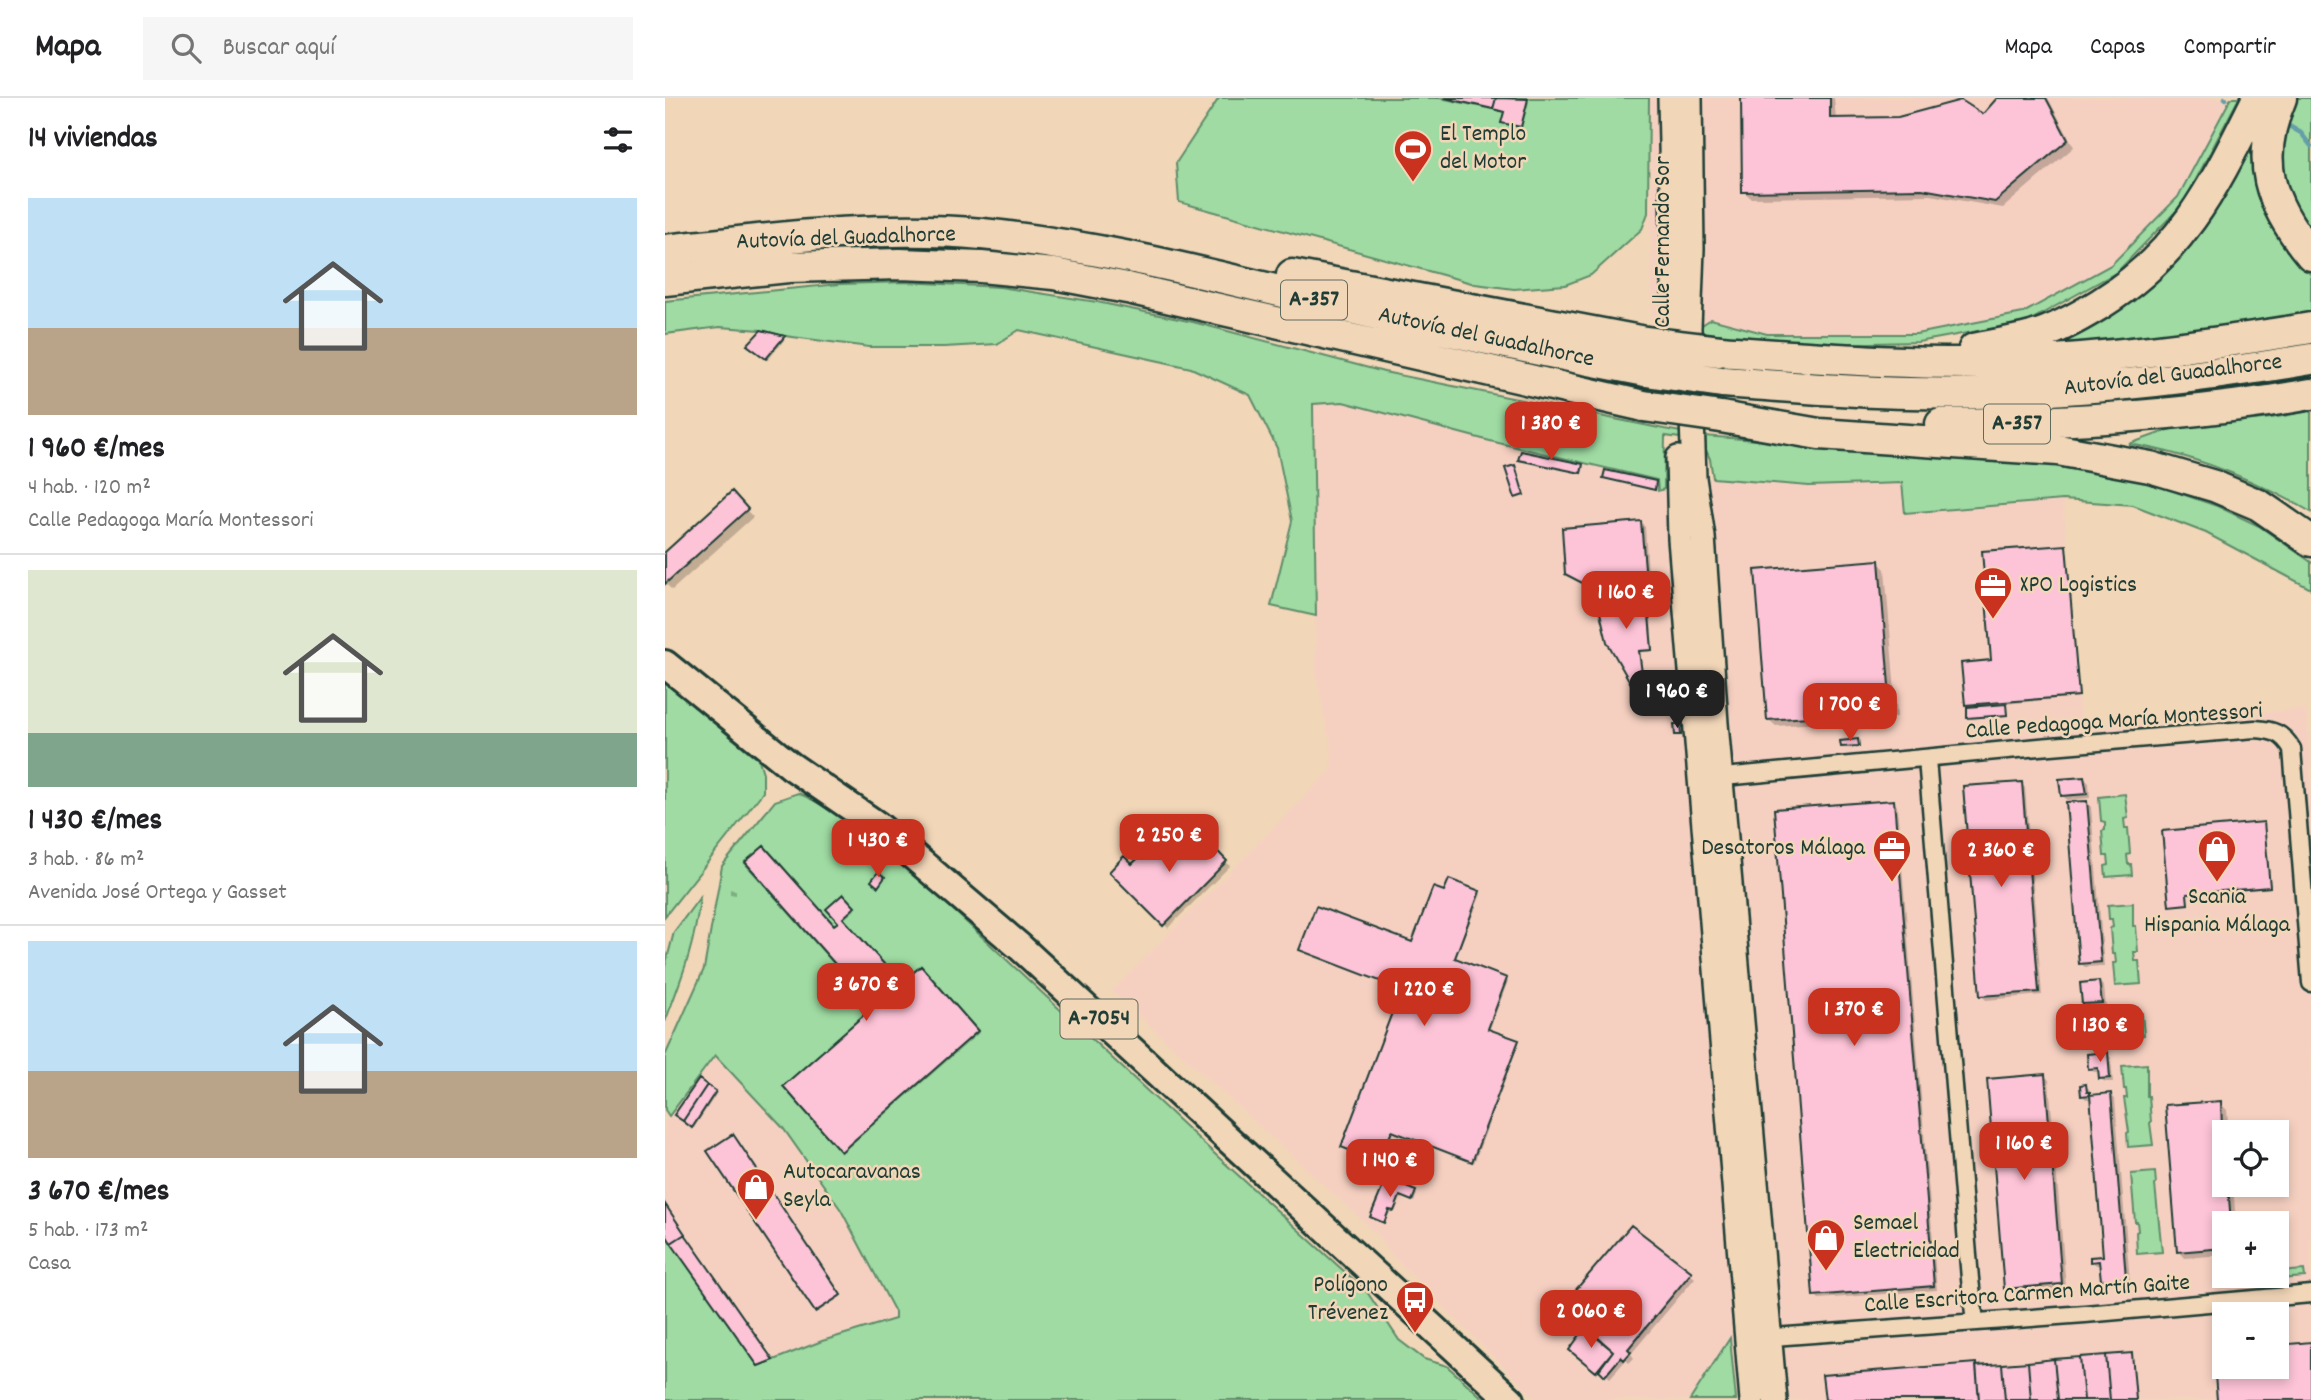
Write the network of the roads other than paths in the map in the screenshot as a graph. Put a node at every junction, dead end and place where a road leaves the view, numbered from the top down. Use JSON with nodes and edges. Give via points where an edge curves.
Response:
{"nodes":[{"id":1,"x":1669,"y":98,"type":"edge"},
{"id":2,"x":1690,"y":98,"type":"edge"},
{"id":3,"x":2257,"y":98,"type":"edge"},
{"id":4,"x":2281,"y":98,"type":"edge"},
{"id":5,"x":665,"y":250,"type":"edge"},
{"id":6,"x":2311,"y":255,"type":"edge"},
{"id":7,"x":665,"y":280,"type":"edge"},
{"id":8,"x":2311,"y":328,"type":"edge"},
{"id":9,"x":1646,"y":357,"type":"junction"},
{"id":10,"x":1827,"y":359,"type":"junction"},
{"id":11,"x":2311,"y":359,"type":"edge"},
{"id":12,"x":1683,"y":386,"type":"junction"},
{"id":13,"x":2311,"y":394,"type":"edge"},
{"id":14,"x":1721,"y":416,"type":"junction"},
{"id":15,"x":2259,"y":505,"type":"junction"},
{"id":16,"x":2311,"y":526,"type":"edge"},
{"id":17,"x":2311,"y":541,"type":"edge"},
{"id":18,"x":665,"y":664,"type":"edge"},
{"id":19,"x":1927,"y":759,"type":"junction"},
{"id":20,"x":1711,"y":779,"type":"junction"},
{"id":21,"x":2311,"y":983,"type":"edge"},
{"id":22,"x":2311,"y":1294,"type":"edge"},
{"id":23,"x":1975,"y":1322,"type":"junction"},
{"id":24,"x":1758,"y":1338,"type":"junction"},
{"id":25,"x":1511,"y":1400,"type":"edge"},
{"id":26,"x":1752,"y":1400,"type":"edge"},
{"id":27,"x":1775,"y":1400,"type":"edge"}],
"edges":[{"from":1,"to":12,"type":"street","name":"Calle Fernando Sor"},
{"from":2,"to":12,"type":"street","name":"Calle Fernando Sor","via":[[1692,249]]},
{"from":3,"to":10,"type":"highway","via":[[2220,173],[2167,251],[2122,290],[2077,318],[2034,337],[1972,350]]},
{"from":4,"to":6,"type":"highway","via":[[2267,155],[2272,193],[2288,228]]},
{"from":5,"to":9,"type":"highway","name":"Autovía del Guadalhorce","number":"A-357","via":[[872,232],[981,234],[1185,269],[1439,329]]},
{"from":7,"to":14,"type":"highway","name":"Autovía del Guadalhorce","number":"A-357","bridge":true,"via":[[788,267],[900,264],[1054,274],[1644,406]]},
{"from":8,"to":10,"type":"highway","via":[[2219,344],[2021,362]]},
{"from":9,"to":10,"type":"highway","bridge":true,"via":[[1720,351]]},
{"from":9,"to":11,"type":"highway","name":"Autovía del Guadalhorce","number":"A-357","bridge":true,"via":[[1722,382],[1908,393],[2065,390],[2209,376]]},
{"from":12,"to":20,"type":"street","via":[[1680,539]]},
{"from":13,"to":14,"type":"highway","name":"Autovía del Guadalhorce","number":"A-357","via":[[2196,412],[2034,424],[1906,425]]},
{"from":14,"to":15,"type":"highway","via":[[1819,434],[2058,450],[2150,467]]},
{"from":15,"to":16,"type":"highway"},
{"from":15,"to":17,"type":"highway"},
{"from":18,"to":25,"type":"main road","number":"A-7054","via":[[791,766],[877,825],[1020,947]]},
{"from":19,"to":20,"type":"street","name":"Calle Pedagoga María Montessori"},
{"from":19,"to":21,"type":"street","name":"Calle Pedagoga María Montessori","via":[[2255,729],[2280,733],[2292,749]]},
{"from":19,"to":23,"type":"street"},
{"from":20,"to":24,"type":"street"},
{"from":22,"to":23,"type":"street","name":"Calle Escritora Carmen Martín Gaite"},
{"from":23,"to":24,"type":"street","name":"Calle Escritora Carmen Martín Gaite"},
{"from":24,"to":26,"type":"street"},
{"from":24,"to":27,"type":"street"}]}
